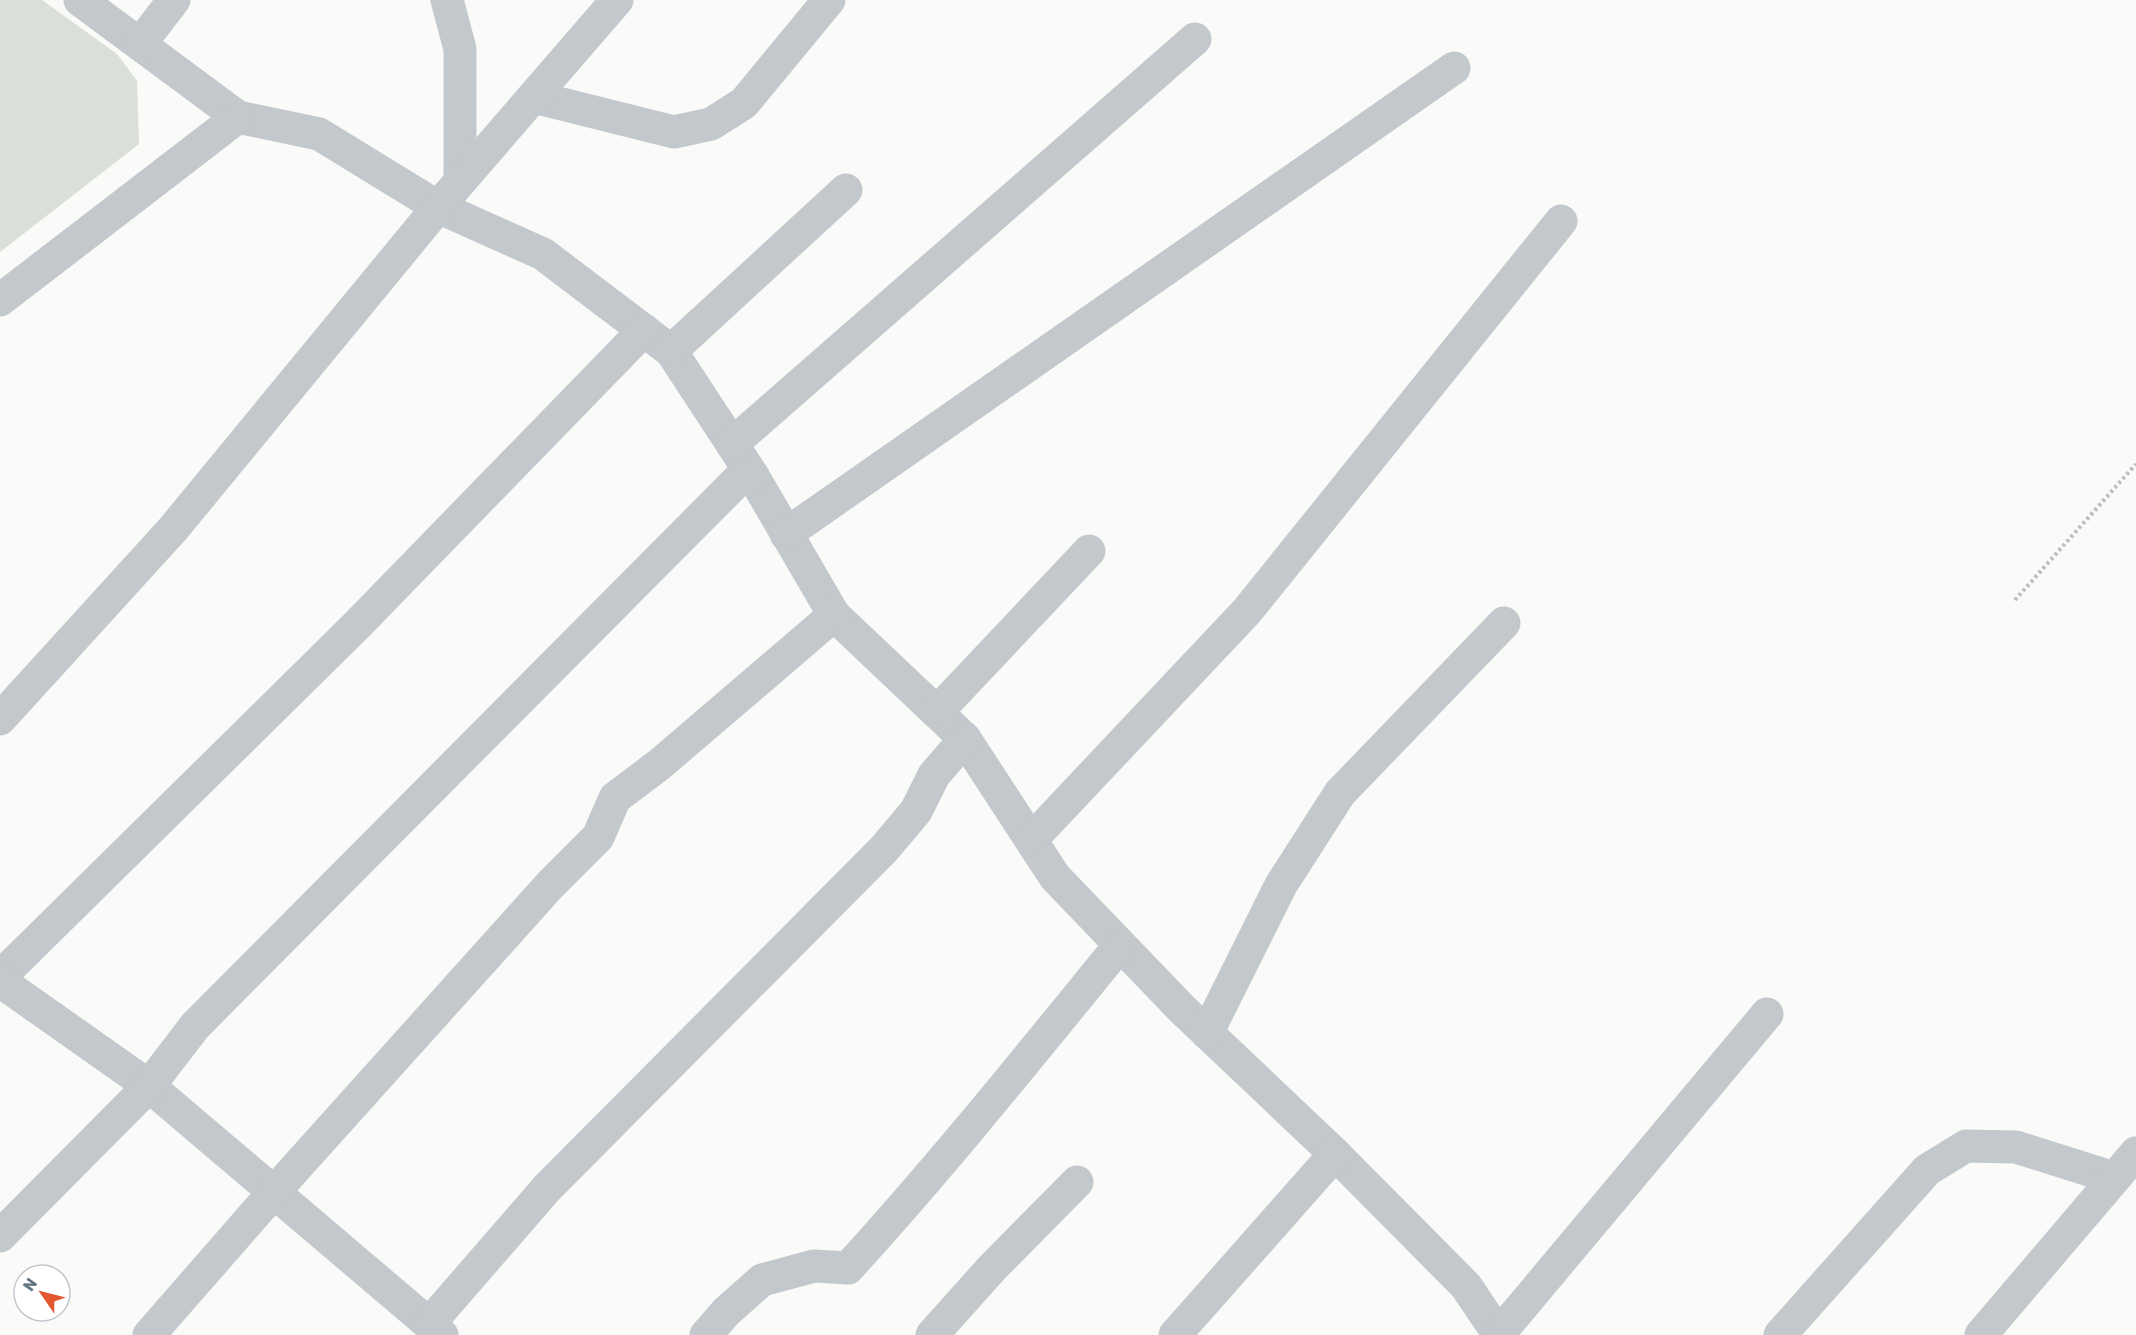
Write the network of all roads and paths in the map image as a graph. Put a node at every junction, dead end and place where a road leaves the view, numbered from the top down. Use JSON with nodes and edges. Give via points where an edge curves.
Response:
{"nodes":[{"id":1,"x":80,"y":0,"type":"edge"},
{"id":2,"x":174,"y":0,"type":"edge"},
{"id":3,"x":447,"y":0,"type":"edge"},
{"id":4,"x":617,"y":0,"type":"edge"},
{"id":5,"x":829,"y":0,"type":"edge"},
{"id":6,"x":1195,"y":39,"type":"dead end"},
{"id":7,"x":140,"y":44,"type":"junction"},
{"id":8,"x":1454,"y":68,"type":"dead end"},
{"id":9,"x":534,"y":97,"type":"junction"},
{"id":10,"x":238,"y":117,"type":"junction"},
{"id":11,"x":460,"y":181,"type":"junction"},
{"id":12,"x":846,"y":190,"type":"dead end"},
{"id":13,"x":438,"y":207,"type":"junction"},
{"id":14,"x":1561,"y":221,"type":"dead end"},
{"id":15,"x":0,"y":300,"type":"edge"},
{"id":16,"x":644,"y":330,"type":"junction"},
{"id":17,"x":671,"y":351,"type":"junction"},
{"id":18,"x":732,"y":444,"type":"junction"},
{"id":19,"x":2136,"y":464,"type":"edge"},
{"id":20,"x":753,"y":476,"type":"junction"},
{"id":21,"x":786,"y":534,"type":"junction"},
{"id":22,"x":1089,"y":551,"type":"dead end"},
{"id":23,"x":2015,"y":600,"type":"dead end"},
{"id":24,"x":834,"y":615,"type":"junction"},
{"id":25,"x":1504,"y":623,"type":"dead end"},
{"id":26,"x":937,"y":712,"type":"junction"},
{"id":27,"x":0,"y":719,"type":"edge"},
{"id":28,"x":965,"y":739,"type":"junction"},
{"id":29,"x":1031,"y":840,"type":"junction"},
{"id":30,"x":1120,"y":945,"type":"junction"},
{"id":31,"x":0,"y":979,"type":"edge"},
{"id":32,"x":1767,"y":1014,"type":"dead end"},
{"id":33,"x":1207,"y":1033,"type":"junction"},
{"id":34,"x":149,"y":1086,"type":"junction"},
{"id":35,"x":2136,"y":1153,"type":"edge"},
{"id":36,"x":1335,"y":1154,"type":"junction"},
{"id":37,"x":2114,"y":1178,"type":"junction"},
{"id":38,"x":1077,"y":1182,"type":"dead end"},
{"id":39,"x":274,"y":1192,"type":"junction"},
{"id":40,"x":0,"y":1236,"type":"edge"},
{"id":41,"x":435,"y":1330,"type":"edge"},
{"id":42,"x":149,"y":1335,"type":"edge"},
{"id":43,"x":706,"y":1335,"type":"edge"},
{"id":44,"x":932,"y":1335,"type":"edge"},
{"id":45,"x":1175,"y":1335,"type":"edge"},
{"id":46,"x":1499,"y":1335,"type":"edge"},
{"id":47,"x":1780,"y":1335,"type":"edge"},
{"id":48,"x":1981,"y":1335,"type":"edge"}],
"edges":[{"from":1,"to":7,"type":"street"},
{"from":2,"to":7,"type":"street"},
{"from":3,"to":11,"type":"street","via":[[460,49]]},
{"from":4,"to":9,"type":"street"},
{"from":5,"to":9,"type":"street","via":[[744,103],[711,124],[674,132]]},
{"from":6,"to":18,"type":"street"},
{"from":7,"to":10,"type":"street"},
{"from":8,"to":21,"type":"street"},
{"from":9,"to":11,"type":"street"},
{"from":10,"to":13,"type":"street","via":[[319,134]]},
{"from":10,"to":15,"type":"street"},
{"from":11,"to":13,"type":"street"},
{"from":12,"to":17,"type":"street"},
{"from":13,"to":16,"type":"street","via":[[543,254]]},
{"from":13,"to":27,"type":"street","via":[[173,529]]},
{"from":14,"to":29,"type":"street","via":[[1247,611]]},
{"from":16,"to":17,"type":"street"},
{"from":16,"to":31,"type":"street","via":[[358,624]]},
{"from":17,"to":18,"type":"street"},
{"from":18,"to":20,"type":"street"},
{"from":19,"to":23,"type":"path"},
{"from":20,"to":21,"type":"street"},
{"from":20,"to":34,"type":"street","via":[[739,479],[195,1026]]},
{"from":21,"to":24,"type":"street"},
{"from":22,"to":26,"type":"street"},
{"from":24,"to":26,"type":"street"},
{"from":24,"to":39,"type":"street","via":[[615,798],[598,837],[550,885]]},
{"from":25,"to":33,"type":"street","via":[[1340,793],[1281,885]]},
{"from":26,"to":28,"type":"street"},
{"from":28,"to":29,"type":"street"},
{"from":28,"to":41,"type":"street","via":[[934,775],[916,811],[884,849],[547,1188]]},
{"from":29,"to":30,"type":"street","via":[[1055,877]]},
{"from":30,"to":33,"type":"street"},
{"from":30,"to":43,"type":"street","via":[[848,1268],[814,1266],[762,1280]]},
{"from":31,"to":34,"type":"street"},
{"from":32,"to":46,"type":"street"},
{"from":33,"to":36,"type":"street"},
{"from":34,"to":39,"type":"street"},
{"from":34,"to":40,"type":"street"},
{"from":35,"to":37,"type":"street"},
{"from":36,"to":45,"type":"street"},
{"from":36,"to":46,"type":"street","via":[[1466,1286]]},
{"from":37,"to":47,"type":"street","via":[[2016,1147],[1966,1146],[1927,1170]]},
{"from":37,"to":48,"type":"street"},
{"from":38,"to":44,"type":"street"},
{"from":39,"to":41,"type":"street"},
{"from":39,"to":42,"type":"street"}]}
